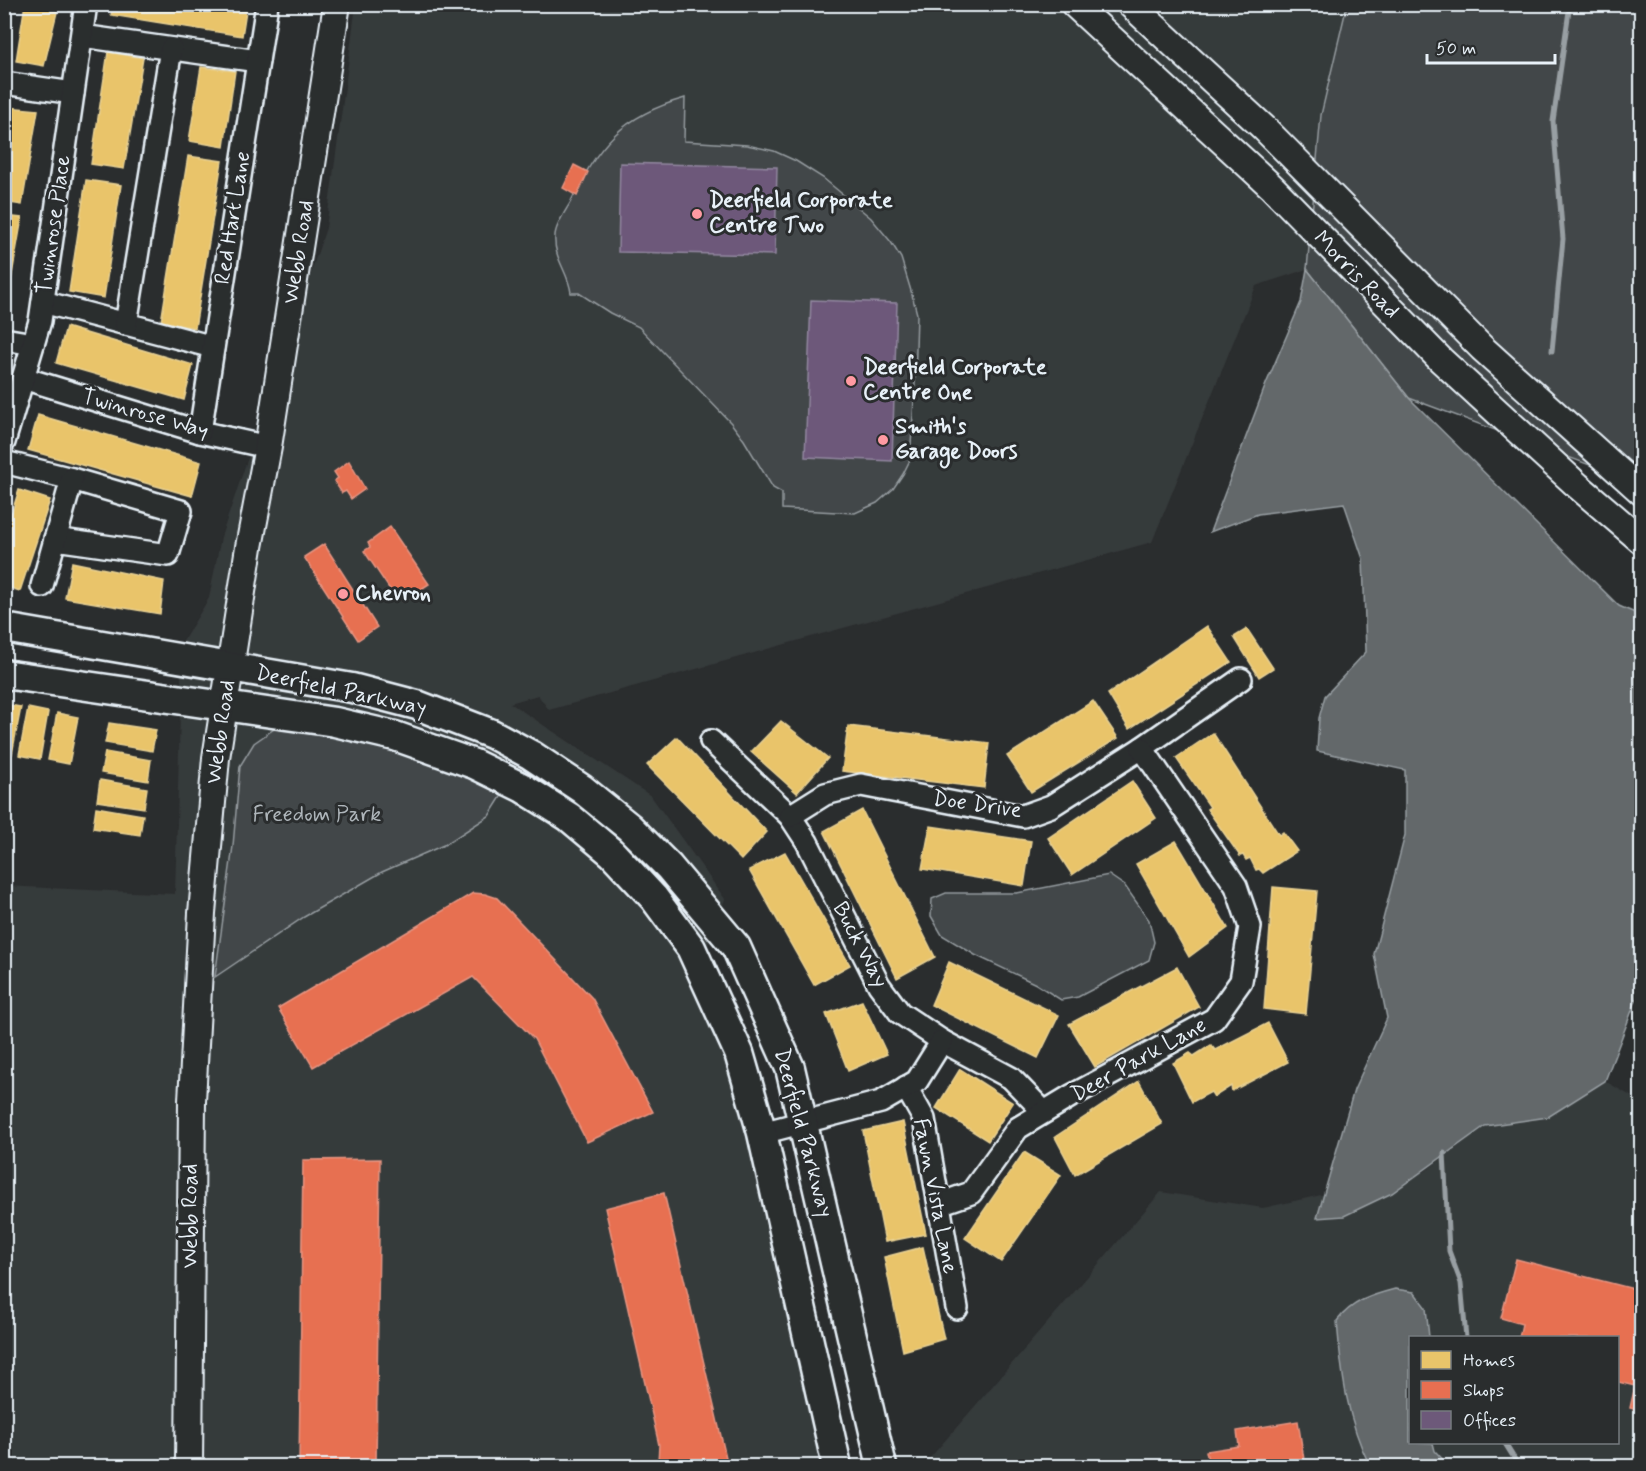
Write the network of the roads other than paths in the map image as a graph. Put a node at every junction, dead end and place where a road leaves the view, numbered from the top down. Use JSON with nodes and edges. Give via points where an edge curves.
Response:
{"nodes":[{"id":1,"x":86,"y":4,"type":"edge"},
{"id":2,"x":267,"y":4,"type":"edge"},
{"id":3,"x":337,"y":4,"type":"edge"},
{"id":4,"x":1074,"y":4,"type":"edge"},
{"id":5,"x":1130,"y":4,"type":"edge"},
{"id":6,"x":82,"y":36,"type":"junction"},
{"id":7,"x":171,"y":49,"type":"junction"},
{"id":8,"x":258,"y":61,"type":"junction"},
{"id":9,"x":4,"y":82,"type":"edge"},
{"id":10,"x":73,"y":93,"type":"junction"},
{"id":11,"x":43,"y":302,"type":"junction"},
{"id":12,"x":126,"y":324,"type":"junction"},
{"id":13,"x":4,"y":339,"type":"edge"},
{"id":14,"x":33,"y":344,"type":"junction"},
{"id":15,"x":213,"y":347,"type":"junction"},
{"id":16,"x":23,"y":378,"type":"junction"},
{"id":17,"x":200,"y":432,"type":"junction"},
{"id":18,"x":4,"y":442,"type":"edge"},
{"id":19,"x":268,"y":447,"type":"junction"},
{"id":20,"x":4,"y":462,"type":"edge"},
{"id":21,"x":72,"y":479,"type":"junction"},
{"id":22,"x":1641,"y":492,"type":"edge"},
{"id":23,"x":55,"y":540,"type":"junction"},
{"id":24,"x":1641,"y":542,"type":"edge"},
{"id":25,"x":42,"y":586,"type":"dead end"},
{"id":26,"x":4,"y":628,"type":"edge"},
{"id":27,"x":229,"y":668,"type":"junction"},
{"id":28,"x":4,"y":674,"type":"edge"},
{"id":29,"x":1240,"y":679,"type":"dead end"},
{"id":30,"x":223,"y":706,"type":"junction"},
{"id":31,"x":711,"y":741,"type":"dead end"},
{"id":32,"x":1142,"y":748,"type":"junction"},
{"id":33,"x":790,"y":816,"type":"junction"},
{"id":34,"x":942,"y":1041,"type":"junction"},
{"id":35,"x":906,"y":1087,"type":"junction"},
{"id":36,"x":1044,"y":1112,"type":"junction"},
{"id":37,"x":803,"y":1123,"type":"junction"},
{"id":38,"x":762,"y":1133,"type":"junction"},
{"id":39,"x":939,"y":1204,"type":"junction"},
{"id":40,"x":957,"y":1308,"type":"dead end"},
{"id":41,"x":189,"y":1467,"type":"edge"},
{"id":42,"x":837,"y":1467,"type":"edge"},
{"id":43,"x":882,"y":1467,"type":"edge"}],
"edges":[{"from":1,"to":6,"type":"street","name":"Twinrose Place"},
{"from":2,"to":8,"type":"street","name":"Red Hart Lane"},
{"from":3,"to":19,"type":"street","name":"Webb Road"},
{"from":4,"to":24,"type":"street","name":"Morris Road","via":[[1272,187],[1441,360]]},
{"from":5,"to":22,"type":"street","name":"Morris Road","via":[[1264,128],[1482,348]]},
{"from":6,"to":7,"type":"street"},
{"from":6,"to":10,"type":"street","name":"Twinrose Place"},
{"from":7,"to":8,"type":"street"},
{"from":7,"to":12,"type":"street"},
{"from":8,"to":15,"type":"street","name":"Red Hart Lane"},
{"from":9,"to":10,"type":"street"},
{"from":10,"to":11,"type":"street","name":"Twinrose Place"},
{"from":11,"to":12,"type":"street"},
{"from":11,"to":14,"type":"street","name":"Twinrose Place"},
{"from":12,"to":15,"type":"street"},
{"from":13,"to":14,"type":"street"},
{"from":14,"to":16,"type":"street","name":"Twinrose Place"},
{"from":15,"to":17,"type":"street","name":"Red Hart Lane"},
{"from":16,"to":17,"type":"street","name":"Twinrose Way"},
{"from":16,"to":18,"type":"street","name":"Twinrose Place"},
{"from":17,"to":19,"type":"street","name":"Twinrose Way"},
{"from":19,"to":27,"type":"street","name":"Webb Road"},
{"from":20,"to":21,"type":"street"},
{"from":21,"to":23,"type":"street"},
{"from":21,"to":23,"type":"street","via":[[181,512],[168,555]]},
{"from":23,"to":25,"type":"street"},
{"from":26,"to":27,"type":"main road","name":"Deerfield Parkway"},
{"from":27,"to":30,"type":"street","name":"Webb Road"},
{"from":27,"to":37,"type":"main road","name":"Deerfield Parkway","via":[[352,688],[445,715],[531,755],[606,807],[669,867],[736,947],[790,1068]]},
{"from":28,"to":30,"type":"main road","name":"Deerfield Parkway"},
{"from":29,"to":32,"type":"street","name":"Doe Drive"},
{"from":30,"to":38,"type":"main road","name":"Deerfield Parkway","via":[[370,729],[447,753],[523,788],[590,833],[654,898],[691,948],[739,1053]]},
{"from":30,"to":41,"type":"street","name":"Webb Road","via":[[202,913],[194,1049]]},
{"from":31,"to":33,"type":"street","name":"Buck Way"},
{"from":32,"to":33,"type":"street","name":"Doe Drive","via":[[1052,806],[1023,816],[861,785],[825,794]]},
{"from":32,"to":36,"type":"street","name":"Deer Park Lane","via":[[1236,886],[1250,927],[1241,981],[1214,1019]]},
{"from":33,"to":34,"type":"street","name":"Buck Way","via":[[879,985],[900,1013]]},
{"from":34,"to":35,"type":"street","name":"Fawn Vista Lane","via":[[917,1081]]},
{"from":34,"to":36,"type":"street","name":"Buck Way","via":[[1011,1078]]},
{"from":35,"to":37,"type":"street","name":"Fawn Vista Lane","via":[[881,1102]]},
{"from":35,"to":39,"type":"street","name":"Fawn Vista Lane","via":[[924,1119]]},
{"from":36,"to":39,"type":"street","name":"Deer Park Lane","via":[[1018,1128],[971,1193]]},
{"from":37,"to":38,"type":"street","name":"Fawn Vista Lane"},
{"from":37,"to":43,"type":"main road","name":"Deerfield Parkway"},
{"from":38,"to":42,"type":"main road","name":"Deerfield Parkway"},
{"from":39,"to":40,"type":"street","name":"Fawn Vista Lane"}]}
